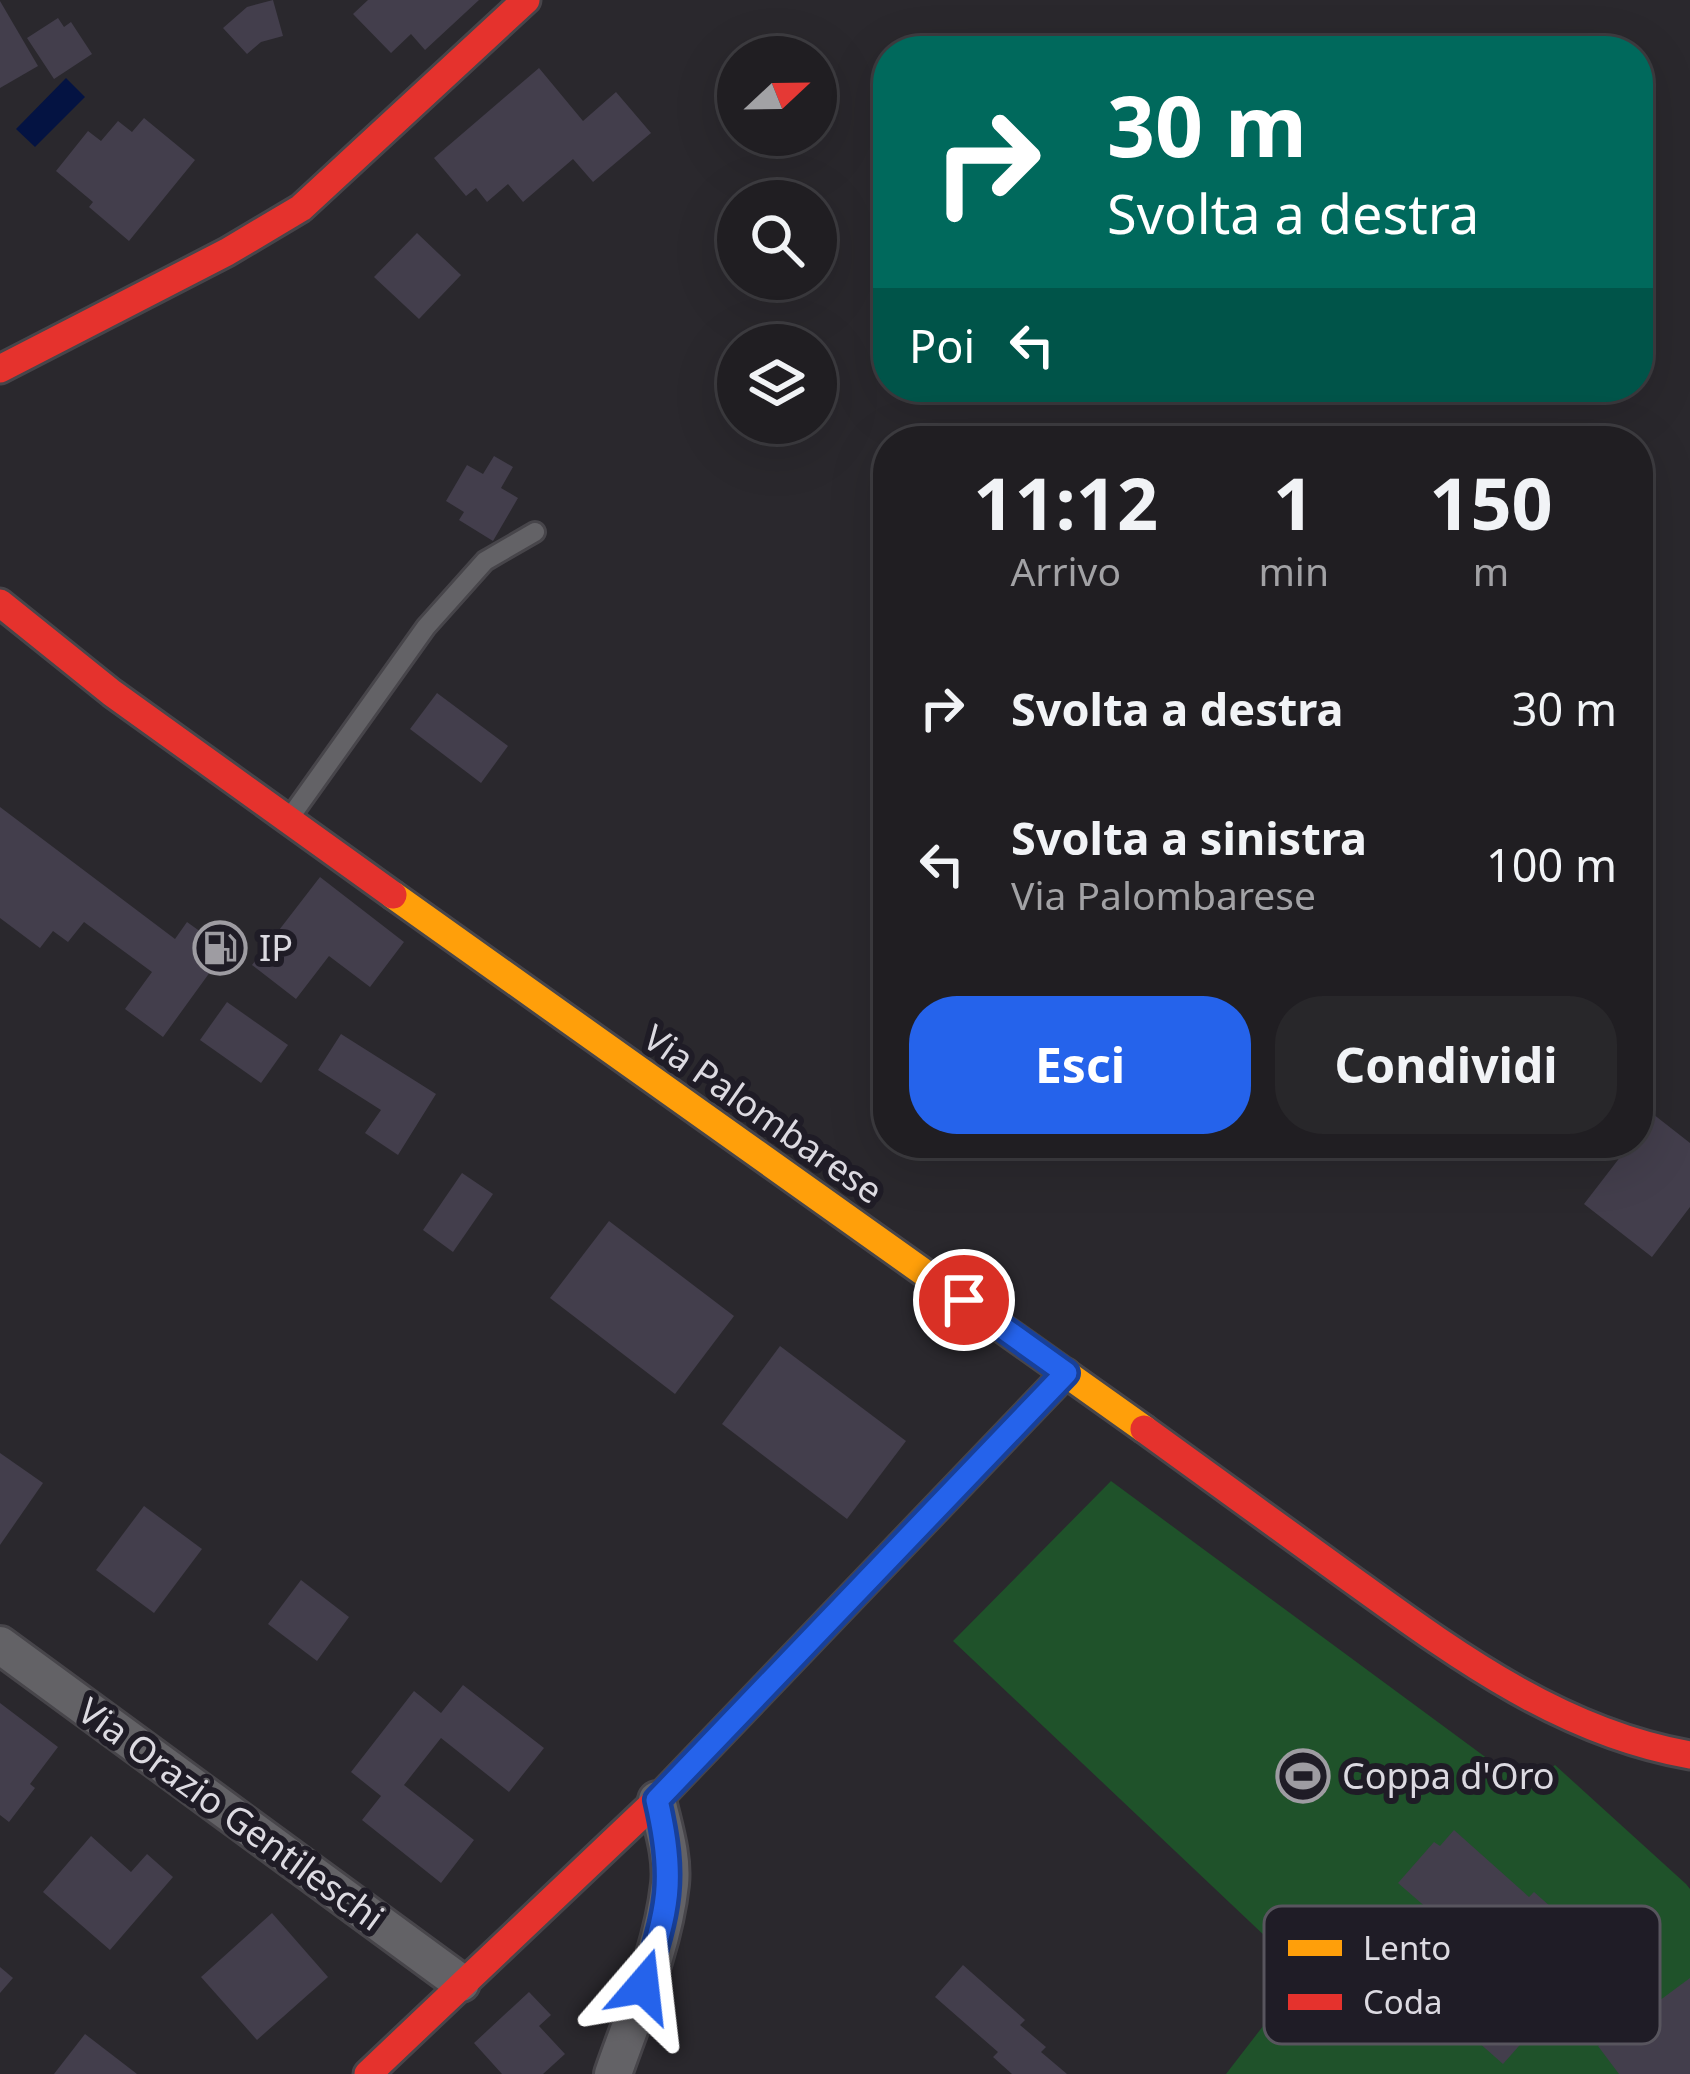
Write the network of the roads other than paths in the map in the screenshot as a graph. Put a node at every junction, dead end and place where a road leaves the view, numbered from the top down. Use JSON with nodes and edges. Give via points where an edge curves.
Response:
{"nodes":[{"id":1,"x":526,"y":0,"type":"edge"},
{"id":2,"x":0,"y":368,"type":"edge"},
{"id":3,"x":535,"y":532,"type":"dead end"},
{"id":4,"x":0,"y":603,"type":"edge"},
{"id":5,"x":288,"y":820,"type":"junction"},
{"id":6,"x":1066,"y":1373,"type":"junction"},
{"id":7,"x":0,"y":1646,"type":"edge"},
{"id":8,"x":1690,"y":1755,"type":"edge"},
{"id":9,"x":657,"y":1800,"type":"junction"},
{"id":10,"x":461,"y":1983,"type":"junction"},
{"id":11,"x":368,"y":2074,"type":"edge"},
{"id":12,"x":614,"y":2074,"type":"edge"}],
"edges":[{"from":1,"to":2,"type":"main road","via":[[301,208]]},
{"from":3,"to":5,"type":"lane","via":[[485,561],[426,627]]},
{"from":4,"to":5,"type":"main road","name":"Via Palombarese"},
{"from":5,"to":6,"type":"main road","name":"Via Palombarese"},
{"from":6,"to":8,"type":"main road","name":"Via Palombarese","via":[[1468,1662],[1597,1729]]},
{"from":6,"to":9,"type":"main road"},
{"from":7,"to":10,"type":"street","name":"Via Orazio Gentileschi"},
{"from":9,"to":10,"type":"main road"},
{"from":9,"to":12,"type":"street","via":[[670,1882]]},
{"from":10,"to":11,"type":"main road"}]}
